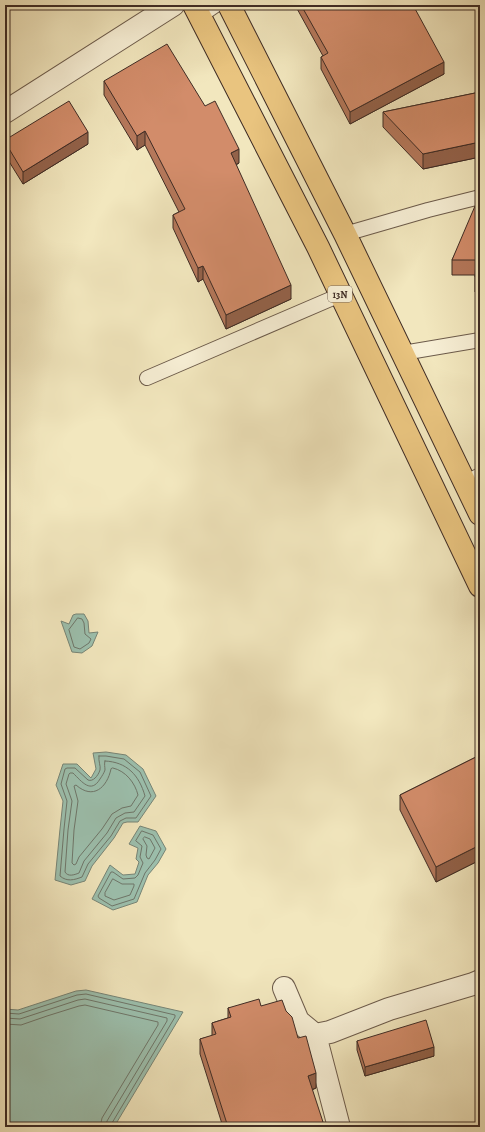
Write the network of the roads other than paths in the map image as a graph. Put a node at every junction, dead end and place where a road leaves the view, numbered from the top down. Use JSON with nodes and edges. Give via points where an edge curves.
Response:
{"nodes":[{"id":1,"x":173,"y":5,"type":"edge"},
{"id":2,"x":229,"y":5,"type":"edge"},
{"id":3,"x":203,"y":9,"type":"edge"},
{"id":4,"x":5,"y":112,"type":"edge"},
{"id":5,"x":480,"y":197,"type":"edge"},
{"id":6,"x":345,"y":234,"type":"junction"},
{"id":7,"x":340,"y":295,"type":"junction"},
{"id":8,"x":480,"y":340,"type":"edge"},
{"id":9,"x":403,"y":353,"type":"junction"},
{"id":10,"x":146,"y":378,"type":"dead end"},
{"id":11,"x":472,"y":479,"type":"edge"},
{"id":12,"x":480,"y":514,"type":"edge"},
{"id":13,"x":480,"y":586,"type":"edge"},
{"id":14,"x":480,"y":981,"type":"edge"},
{"id":15,"x":284,"y":988,"type":"dead end"},
{"id":16,"x":315,"y":1035,"type":"junction"},
{"id":17,"x":339,"y":1127,"type":"edge"}],
"edges":[{"from":1,"to":4,"type":"street"},
{"from":2,"to":6,"type":"highway"},
{"from":3,"to":7,"type":"highway","number":"13N"},
{"from":5,"to":6,"type":"lane"},
{"from":6,"to":9,"type":"highway"},
{"from":7,"to":10,"type":"lane"},
{"from":7,"to":13,"type":"highway","number":"13N"},
{"from":8,"to":9,"type":"lane"},
{"from":9,"to":11,"type":"highway"},
{"from":11,"to":12,"type":"highway"},
{"from":14,"to":16,"type":"street"},
{"from":15,"to":16,"type":"street","via":[[298,1021]]},
{"from":16,"to":17,"type":"street"}]}
